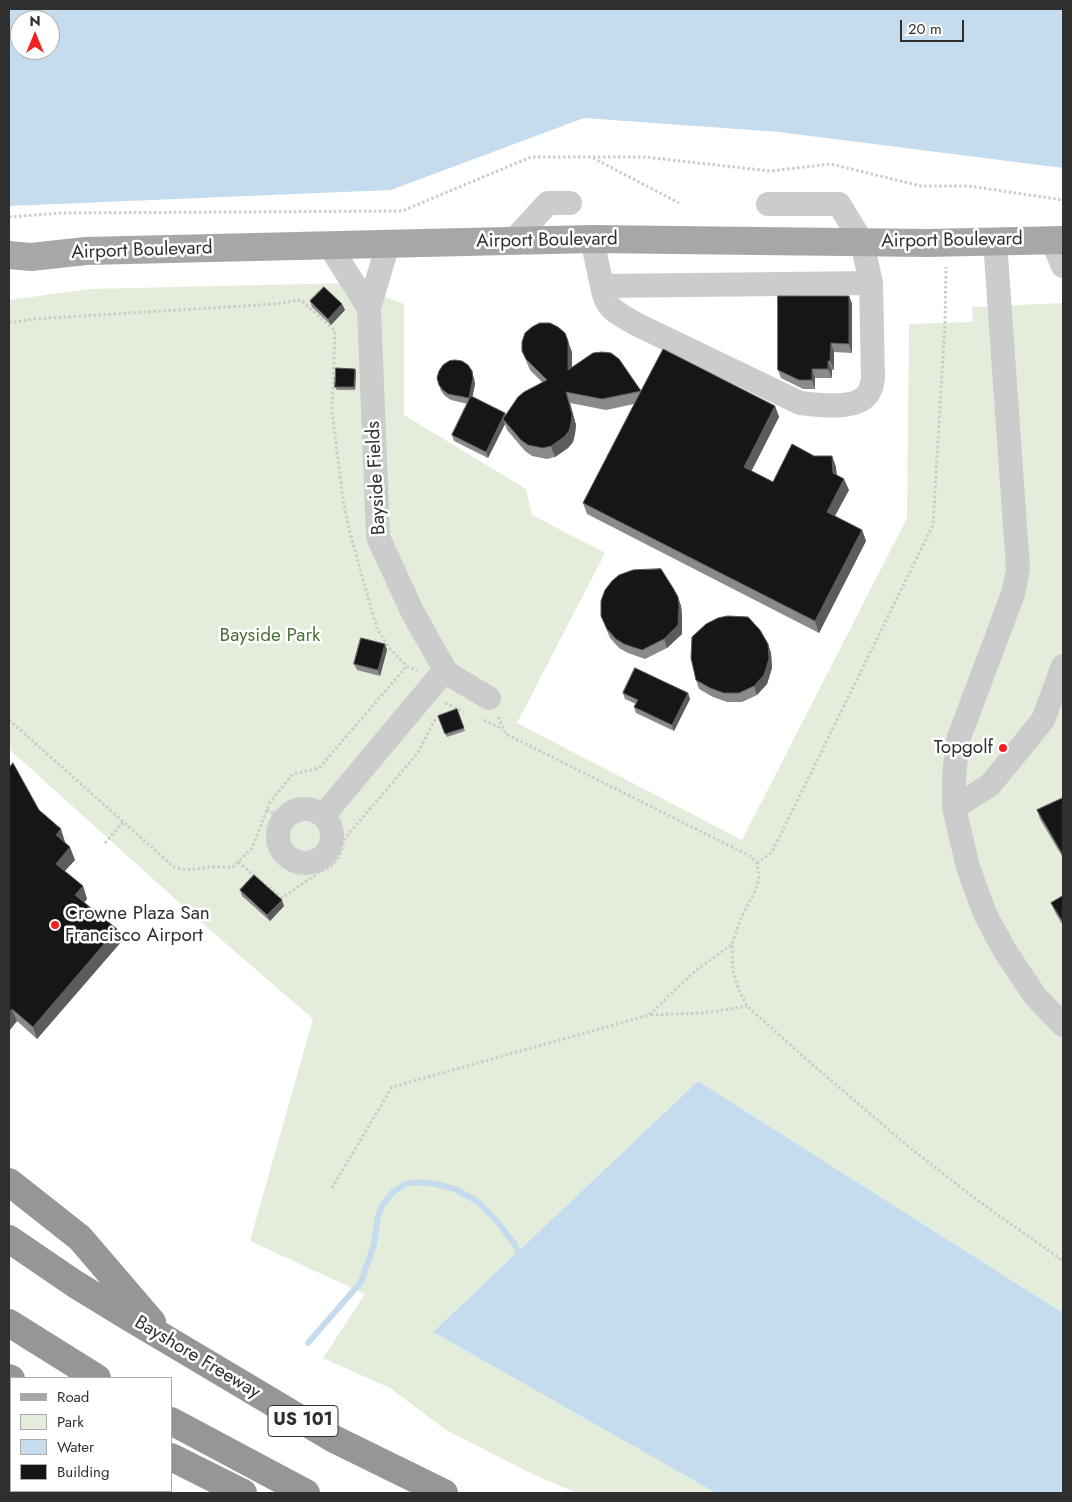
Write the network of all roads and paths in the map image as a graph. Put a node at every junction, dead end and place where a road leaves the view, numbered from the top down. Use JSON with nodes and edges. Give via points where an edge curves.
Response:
{"nodes":[{"id":1,"x":592,"y":157,"type":"dead end"},
{"id":2,"x":570,"y":203,"type":"dead end"},
{"id":3,"x":679,"y":204,"type":"dead end"},
{"id":4,"x":768,"y":204,"type":"dead end"},
{"id":5,"x":592,"y":239,"type":"junction"},
{"id":6,"x":1058,"y":240,"type":"edge"},
{"id":7,"x":513,"y":241,"type":"junction"},
{"id":8,"x":995,"y":241,"type":"junction"},
{"id":9,"x":862,"y":242,"type":"junction"},
{"id":10,"x":388,"y":244,"type":"junction"},
{"id":11,"x":329,"y":245,"type":"junction"},
{"id":12,"x":16,"y":259,"type":"edge"},
{"id":13,"x":948,"y":262,"type":"dead end"},
{"id":14,"x":1063,"y":266,"type":"edge"},
{"id":15,"x":871,"y":283,"type":"junction"},
{"id":16,"x":602,"y":286,"type":"junction"},
{"id":17,"x":369,"y":308,"type":"junction"},
{"id":18,"x":9,"y":323,"type":"edge"},
{"id":19,"x":407,"y":666,"type":"junction"},
{"id":20,"x":1063,"y":666,"type":"edge"},
{"id":21,"x":434,"y":672,"type":"junction"},
{"id":22,"x":444,"y":703,"type":"dead end"},
{"id":23,"x":1063,"y":707,"type":"edge"},
{"id":24,"x":484,"y":708,"type":"junction"},
{"id":25,"x":440,"y":711,"type":"dead end"},
{"id":26,"x":470,"y":714,"type":"dead end"},
{"id":27,"x":9,"y":720,"type":"edge"},
{"id":28,"x":1043,"y":720,"type":"junction"},
{"id":29,"x":504,"y":729,"type":"junction"},
{"id":30,"x":954,"y":808,"type":"junction"},
{"id":31,"x":274,"y":815,"type":"junction"},
{"id":32,"x":323,"y":816,"type":"junction"},
{"id":33,"x":122,"y":822,"type":"junction"},
{"id":34,"x":105,"y":843,"type":"dead end"},
{"id":35,"x":238,"y":862,"type":"junction"},
{"id":36,"x":757,"y":863,"type":"junction"},
{"id":37,"x":732,"y":944,"type":"junction"},
{"id":38,"x":747,"y":1006,"type":"junction"},
{"id":39,"x":649,"y":1016,"type":"junction"},
{"id":40,"x":1063,"y":1025,"type":"edge"},
{"id":41,"x":9,"y":1182,"type":"edge"},
{"id":42,"x":332,"y":1188,"type":"dead end"},
{"id":43,"x":9,"y":1239,"type":"edge"},
{"id":44,"x":1063,"y":1261,"type":"edge"},
{"id":45,"x":9,"y":1323,"type":"edge"},
{"id":46,"x":167,"y":1340,"type":"junction"},
{"id":47,"x":95,"y":1377,"type":"edge"},
{"id":48,"x":172,"y":1423,"type":"edge"},
{"id":49,"x":172,"y":1458,"type":"edge"},
{"id":50,"x":243,"y":1493,"type":"edge"},
{"id":51,"x":306,"y":1493,"type":"edge"},
{"id":52,"x":444,"y":1493,"type":"edge"}],
"edges":[{"from":1,"to":3,"type":"path"},
{"from":2,"to":7,"type":"street","via":[[548,203]]},
{"from":4,"to":9,"type":"street","via":[[839,204]]},
{"from":5,"to":7,"type":"main road","name":"Airport Boulevard"},
{"from":5,"to":9,"type":"main road","name":"Airport Boulevard"},
{"from":5,"to":16,"type":"street"},
{"from":6,"to":8,"type":"main road","name":"Airport Boulevard"},
{"from":6,"to":14,"type":"street"},
{"from":7,"to":10,"type":"main road","name":"Airport Boulevard"},
{"from":8,"to":9,"type":"main road","name":"Airport Boulevard"},
{"from":8,"to":30,"type":"street","via":[[1018,569],[1014,594],[958,740]]},
{"from":9,"to":15,"type":"street"},
{"from":10,"to":11,"type":"main road","name":"Airport Boulevard"},
{"from":10,"to":17,"type":"street","name":"Bayside Fields"},
{"from":11,"to":12,"type":"main road","name":"Airport Boulevard","via":[[86,251]]},
{"from":11,"to":17,"type":"street"},
{"from":13,"to":36,"type":"path","via":[[932,525],[772,852]]},
{"from":15,"to":16,"type":"street"},
{"from":15,"to":16,"type":"street","via":[[871,388],[859,401],[824,406],[800,403],[636,324],[608,305]]},
{"from":17,"to":21,"type":"street","name":"Bayside Fields","via":[[378,537],[412,611]]},
{"from":18,"to":19,"type":"path","via":[[301,300],[335,331],[332,411],[350,533],[377,629]]},
{"from":19,"to":21,"type":"path"},
{"from":19,"to":31,"type":"path","via":[[319,768],[292,774],[270,802]]},
{"from":20,"to":28,"type":"street"},
{"from":21,"to":24,"type":"street","name":"Bayside Fields","via":[[450,675]]},
{"from":21,"to":32,"type":"street"},
{"from":22,"to":26,"type":"path"},
{"from":23,"to":28,"type":"street"},
{"from":24,"to":29,"type":"path"},
{"from":24,"to":29,"type":"path"},
{"from":25,"to":35,"type":"path","via":[[418,754],[346,838],[334,864],[282,898]]},
{"from":27,"to":33,"type":"path"},
{"from":28,"to":30,"type":"street","via":[[990,785]]},
{"from":29,"to":36,"type":"path","via":[[506,734],[750,856]]},
{"from":30,"to":40,"type":"street","via":[[968,867],[986,914],[1005,951],[1035,996]]},
{"from":31,"to":32,"type":"street","via":[[286,816],[298,810],[312,810]]},
{"from":31,"to":32,"type":"street","via":[[280,848],[288,858],[306,864],[322,858],[332,843],[330,826]]},
{"from":31,"to":35,"type":"path","via":[[252,848]]},
{"from":33,"to":34,"type":"path"},
{"from":33,"to":35,"type":"path","via":[[174,867],[187,870],[234,867]]},
{"from":36,"to":37,"type":"path","via":[[759,878],[755,891]]},
{"from":37,"to":38,"type":"path","via":[[733,971]]},
{"from":37,"to":39,"type":"path","via":[[695,971]]},
{"from":38,"to":39,"type":"path","via":[[704,1013]]},
{"from":38,"to":44,"type":"path","via":[[909,1147]]},
{"from":39,"to":42,"type":"path","via":[[392,1087]]},
{"from":41,"to":46,"type":"highway","via":[[80,1238]]},
{"from":43,"to":46,"type":"highway","name":"Bayshore Freeway","number":"US 101"},
{"from":45,"to":47,"type":"highway"},
{"from":46,"to":52,"type":"highway","name":"Bayshore Freeway","number":"US 101","via":[[334,1439]]},
{"from":48,"to":51,"type":"highway"},
{"from":49,"to":50,"type":"highway"}]}
